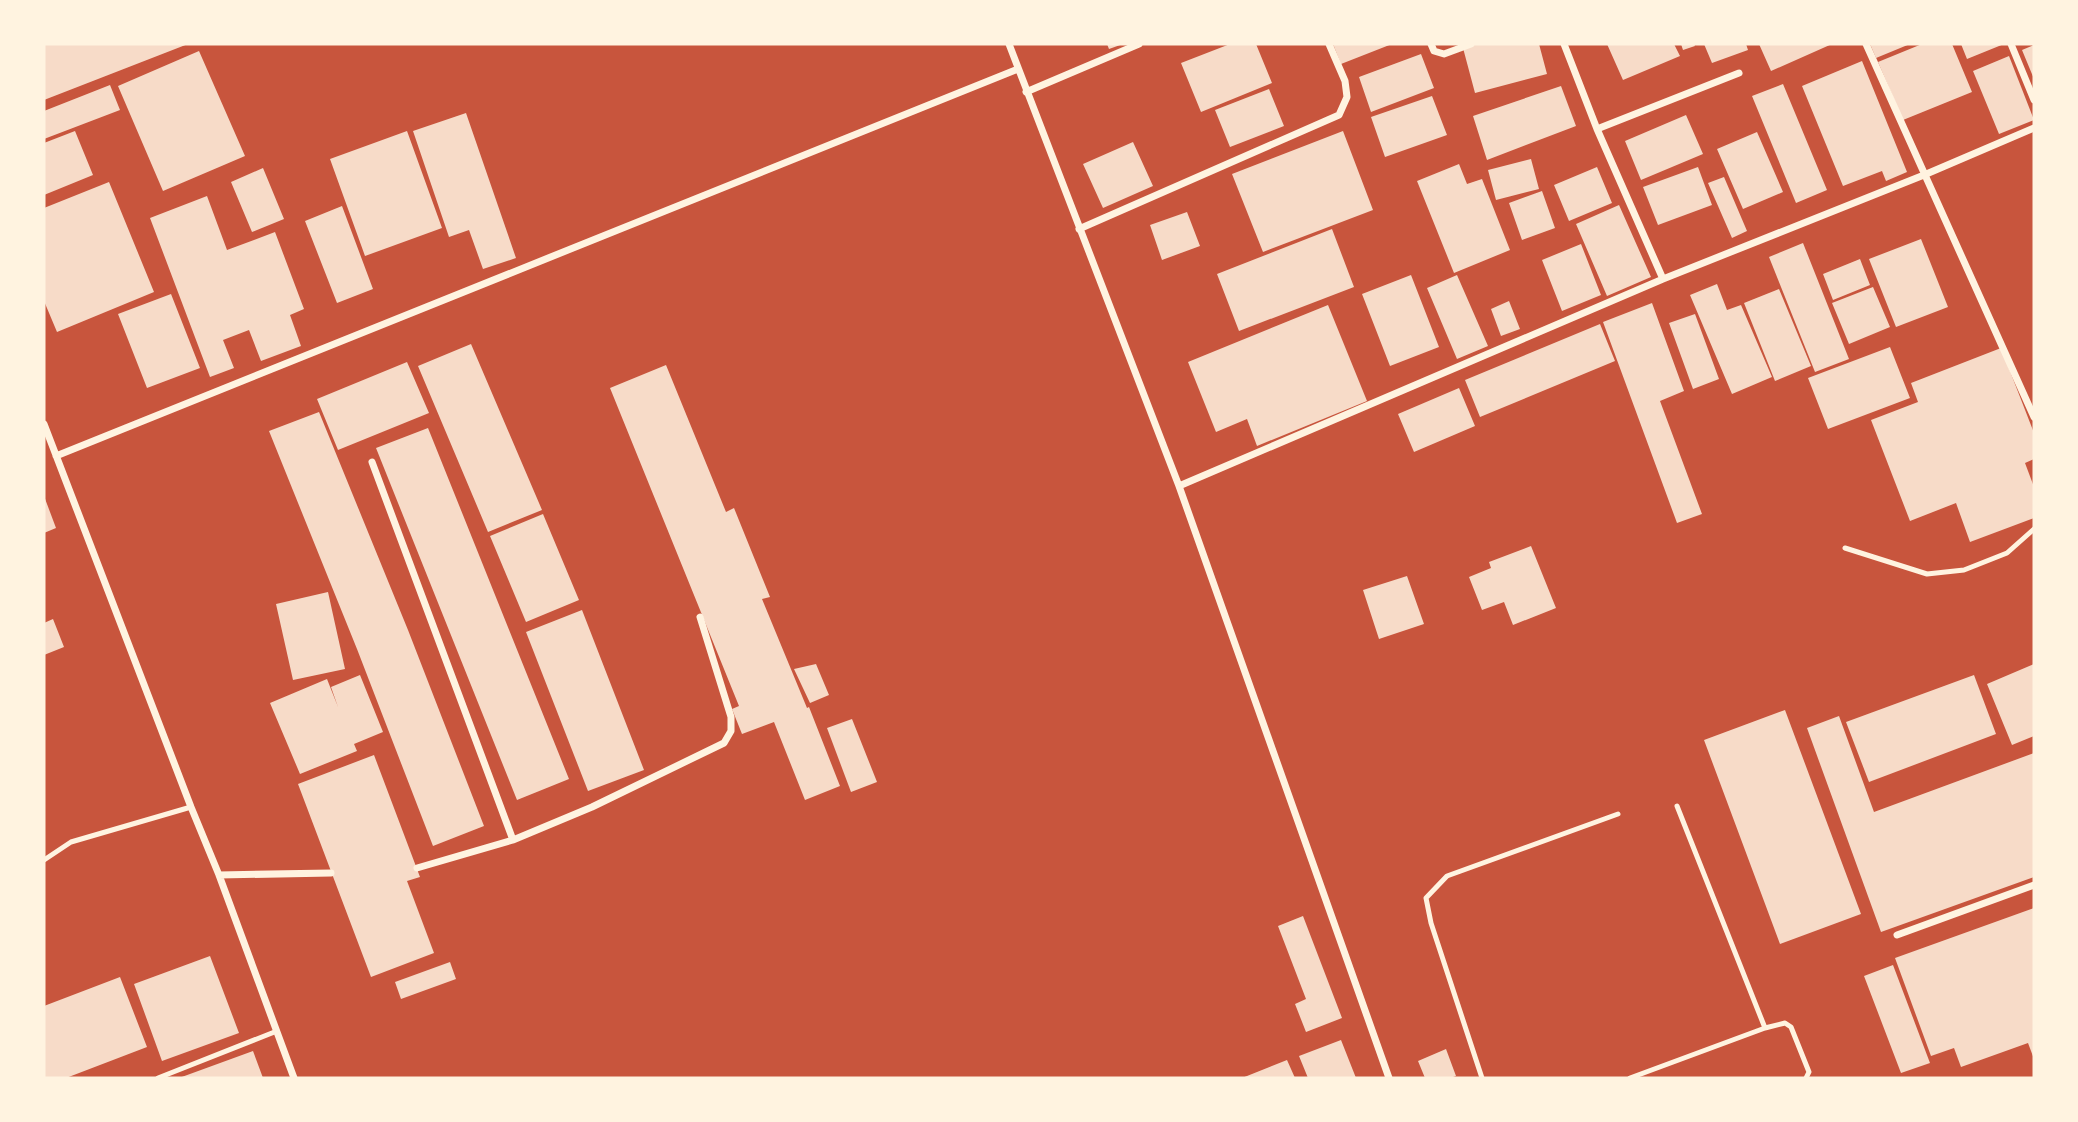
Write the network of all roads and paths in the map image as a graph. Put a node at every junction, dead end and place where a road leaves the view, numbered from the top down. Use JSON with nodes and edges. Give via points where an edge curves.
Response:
{"nodes":[{"id":1,"x":1009,"y":44,"type":"edge"},
{"id":2,"x":1139,"y":44,"type":"edge"},
{"id":3,"x":1329,"y":44,"type":"edge"},
{"id":4,"x":1431,"y":44,"type":"edge"},
{"id":5,"x":1471,"y":44,"type":"edge"},
{"id":6,"x":1564,"y":44,"type":"edge"},
{"id":7,"x":1866,"y":44,"type":"edge"},
{"id":8,"x":2011,"y":44,"type":"edge"},
{"id":9,"x":1018,"y":69,"type":"junction"},
{"id":10,"x":1739,"y":73,"type":"dead end"},
{"id":11,"x":1026,"y":92,"type":"junction"},
{"id":12,"x":2034,"y":100,"type":"edge"},
{"id":13,"x":2034,"y":128,"type":"edge"},
{"id":14,"x":1597,"y":129,"type":"junction"},
{"id":15,"x":1924,"y":175,"type":"junction"},
{"id":16,"x":1079,"y":229,"type":"junction"},
{"id":17,"x":1663,"y":279,"type":"junction"},
{"id":18,"x":2034,"y":417,"type":"edge"},
{"id":19,"x":44,"y":424,"type":"edge"},
{"id":20,"x":56,"y":456,"type":"junction"},
{"id":21,"x":372,"y":462,"type":"dead end"},
{"id":22,"x":1179,"y":486,"type":"junction"},
{"id":23,"x":2034,"y":530,"type":"edge"},
{"id":24,"x":1845,"y":548,"type":"dead end"},
{"id":25,"x":700,"y":617,"type":"dead end"},
{"id":26,"x":1677,"y":806,"type":"dead end"},
{"id":27,"x":191,"y":807,"type":"junction"},
{"id":28,"x":1618,"y":814,"type":"dead end"},
{"id":29,"x":513,"y":840,"type":"junction"},
{"id":30,"x":44,"y":860,"type":"edge"},
{"id":31,"x":417,"y":867,"type":"dead end"},
{"id":32,"x":331,"y":873,"type":"dead end"},
{"id":33,"x":219,"y":875,"type":"junction"},
{"id":34,"x":2034,"y":885,"type":"edge"},
{"id":35,"x":1897,"y":935,"type":"dead end"},
{"id":36,"x":1765,"y":1028,"type":"junction"},
{"id":37,"x":277,"y":1031,"type":"junction"},
{"id":38,"x":158,"y":1078,"type":"edge"},
{"id":39,"x":294,"y":1078,"type":"edge"},
{"id":40,"x":1389,"y":1078,"type":"edge"},
{"id":41,"x":1482,"y":1078,"type":"edge"},
{"id":42,"x":1630,"y":1078,"type":"edge"},
{"id":43,"x":1806,"y":1078,"type":"edge"}],
"edges":[{"from":1,"to":9,"type":"street"},
{"from":2,"to":11,"type":"street"},
{"from":3,"to":16,"type":"street","via":[[1345,81],[1347,97],[1339,115]]},
{"from":4,"to":5,"type":"street","via":[[1434,51],[1444,54]]},
{"from":6,"to":14,"type":"street"},
{"from":7,"to":15,"type":"street"},
{"from":8,"to":12,"type":"street"},
{"from":9,"to":11,"type":"street"},
{"from":9,"to":20,"type":"street"},
{"from":10,"to":14,"type":"street"},
{"from":11,"to":16,"type":"street"},
{"from":13,"to":15,"type":"street"},
{"from":14,"to":17,"type":"street"},
{"from":15,"to":17,"type":"street"},
{"from":15,"to":18,"type":"street"},
{"from":16,"to":22,"type":"street"},
{"from":17,"to":22,"type":"street"},
{"from":19,"to":20,"type":"street"},
{"from":20,"to":27,"type":"street"},
{"from":21,"to":29,"type":"street"},
{"from":22,"to":40,"type":"street"},
{"from":23,"to":24,"type":"lane","via":[[2007,553],[1964,570],[1927,574]]},
{"from":25,"to":29,"type":"street","via":[[731,717],[731,731],[724,743]]},
{"from":26,"to":36,"type":"lane"},
{"from":27,"to":30,"type":"lane","via":[[71,842]]},
{"from":27,"to":33,"type":"street"},
{"from":28,"to":41,"type":"lane","via":[[1447,876],[1426,898]]},
{"from":29,"to":31,"type":"street"},
{"from":32,"to":33,"type":"street"},
{"from":33,"to":37,"type":"street"},
{"from":34,"to":35,"type":"street"},
{"from":36,"to":42,"type":"lane"},
{"from":36,"to":43,"type":"lane","via":[[1785,1023],[1791,1027],[1808,1072]]},
{"from":37,"to":38,"type":"lane"},
{"from":37,"to":39,"type":"street"}]}
